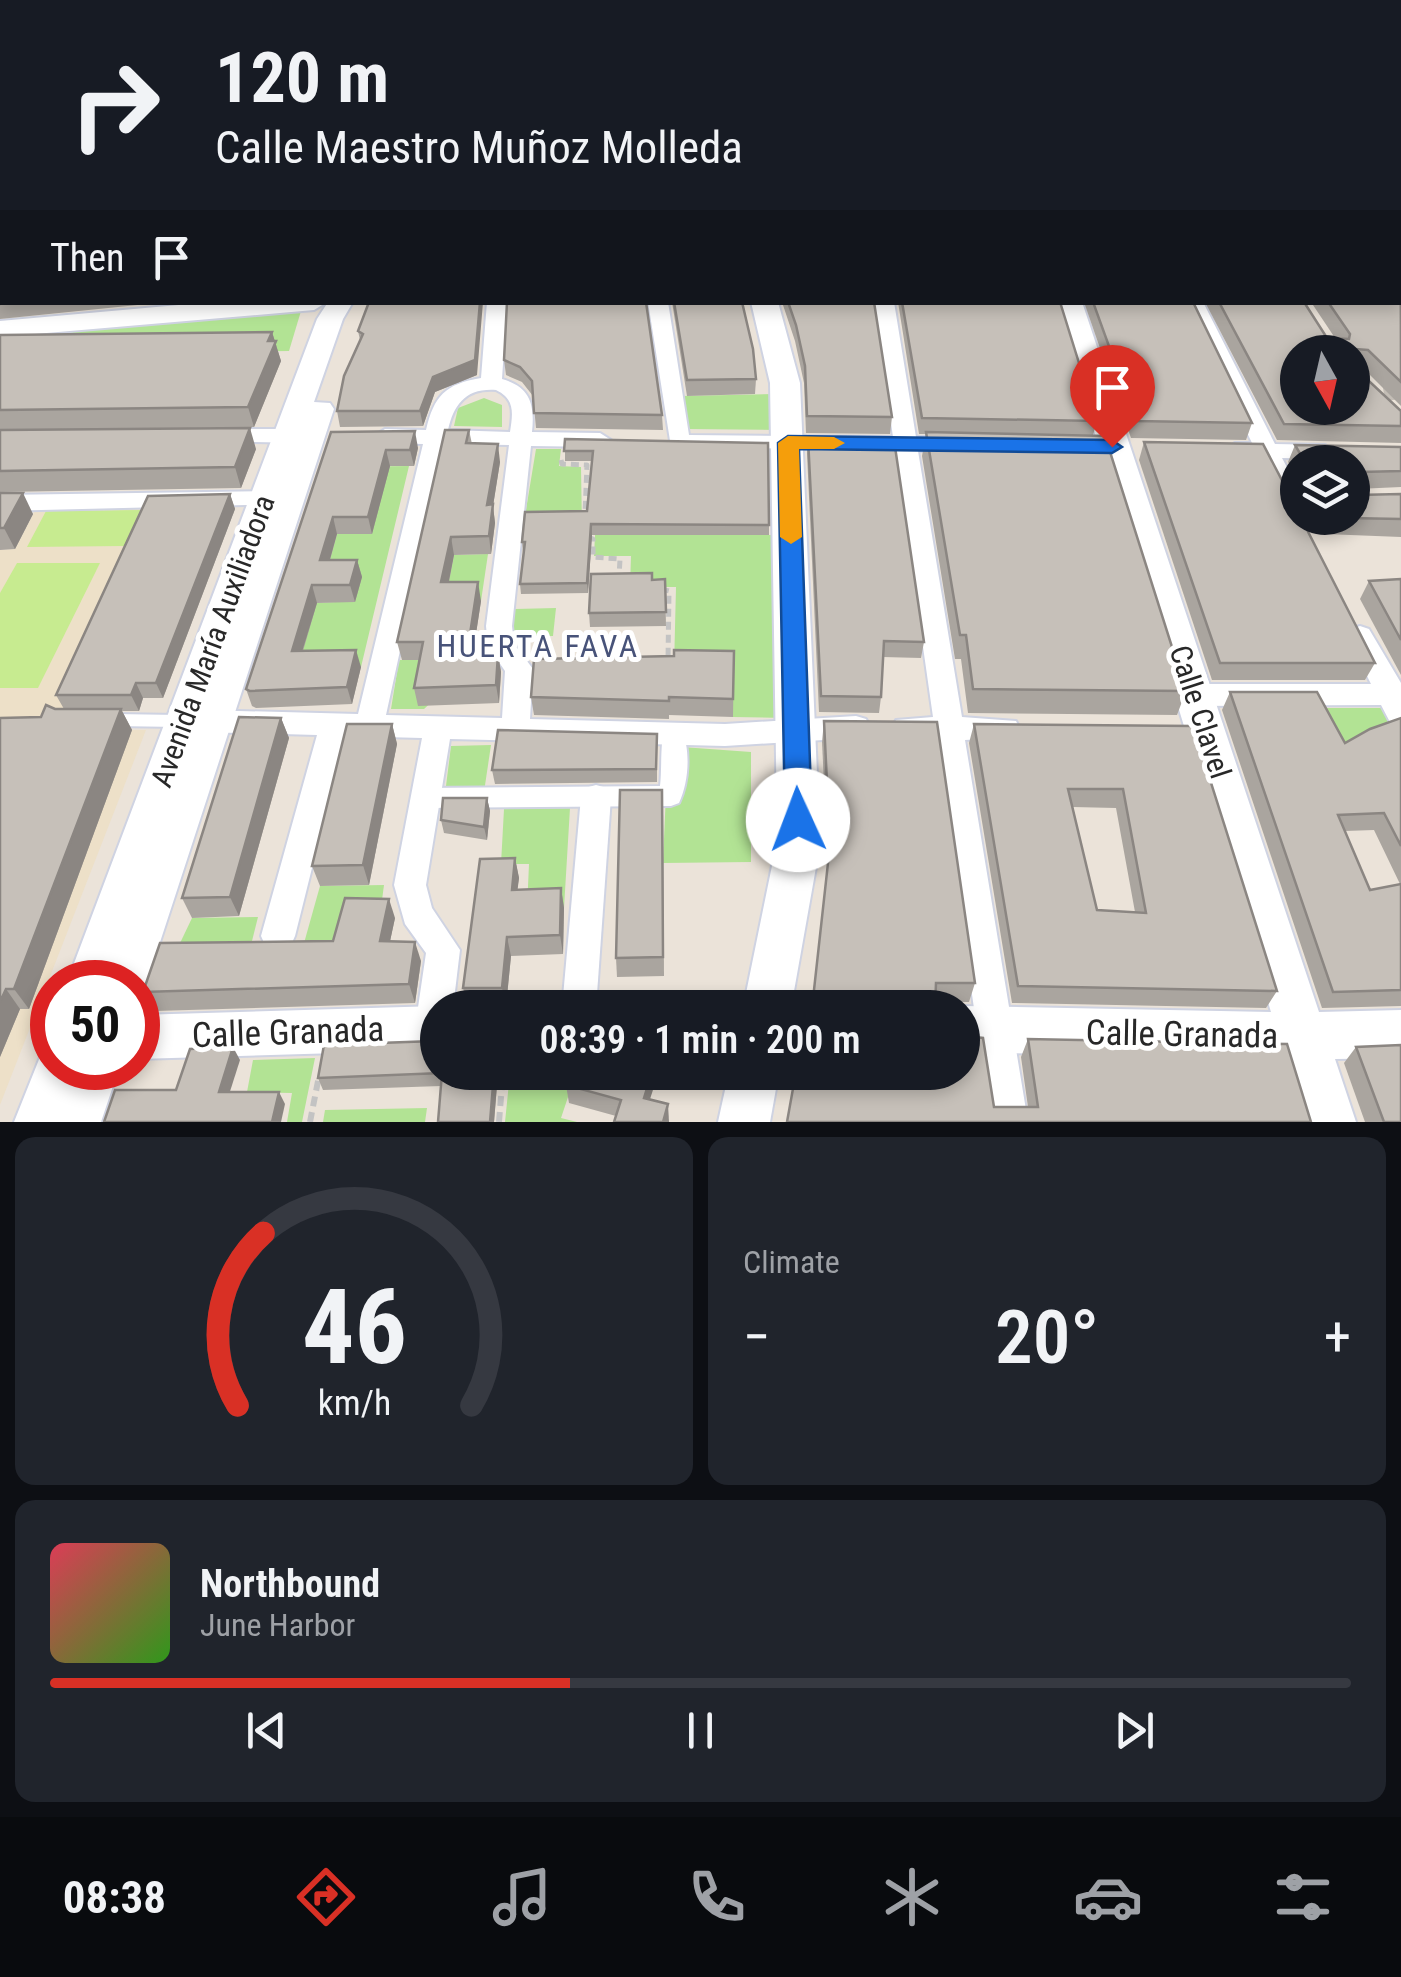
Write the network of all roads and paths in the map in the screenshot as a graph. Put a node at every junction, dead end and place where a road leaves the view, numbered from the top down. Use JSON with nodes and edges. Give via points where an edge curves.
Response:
{"nodes":[{"id":1,"x":248,"y":305,"type":"edge"},
{"id":2,"x":339,"y":305,"type":"edge"},
{"id":3,"x":356,"y":305,"type":"edge"},
{"id":4,"x":497,"y":305,"type":"edge"},
{"id":5,"x":658,"y":305,"type":"edge"},
{"id":6,"x":765,"y":305,"type":"edge"},
{"id":7,"x":885,"y":305,"type":"edge"},
{"id":8,"x":1069,"y":305,"type":"edge"},
{"id":9,"x":1200,"y":306,"type":"edge"},
{"id":10,"x":182,"y":308,"type":"edge"},
{"id":11,"x":12,"y":325,"type":"edge"},
{"id":12,"x":491,"y":382,"type":"junction"},
{"id":13,"x":309,"y":435,"type":"junction"},
{"id":14,"x":364,"y":436,"type":"edge"},
{"id":15,"x":192,"y":437,"type":"edge"},
{"id":16,"x":434,"y":437,"type":"junction"},
{"id":17,"x":522,"y":438,"type":"junction"},
{"id":18,"x":564,"y":440,"type":"junction"},
{"id":19,"x":622,"y":441,"type":"edge"},
{"id":20,"x":788,"y":443,"type":"junction"},
{"id":21,"x":908,"y":443,"type":"junction"},
{"id":22,"x":982,"y":444,"type":"edge"},
{"id":23,"x":1208,"y":449,"type":"edge"},
{"id":24,"x":1266,"y":450,"type":"junction"},
{"id":25,"x":1280,"y":450,"type":"edge"},
{"id":26,"x":1280,"y":477,"type":"edge"},
{"id":27,"x":277,"y":499,"type":"junction"},
{"id":28,"x":0,"y":503,"type":"edge"},
{"id":29,"x":585,"y":516,"type":"edge"},
{"id":30,"x":584,"y":536,"type":"edge"},
{"id":31,"x":619,"y":585,"type":"edge"},
{"id":32,"x":657,"y":589,"type":"edge"},
{"id":33,"x":1344,"y":606,"type":"edge"},
{"id":34,"x":668,"y":666,"type":"edge"},
{"id":35,"x":1397,"y":701,"type":"edge"},
{"id":36,"x":1195,"y":717,"type":"junction"},
{"id":37,"x":94,"y":720,"type":"edge"},
{"id":38,"x":200,"y":721,"type":"junction"},
{"id":39,"x":334,"y":724,"type":"junction"},
{"id":40,"x":370,"y":726,"type":"junction"},
{"id":41,"x":438,"y":727,"type":"junction"},
{"id":42,"x":515,"y":729,"type":"junction"},
{"id":43,"x":796,"y":729,"type":"junction"},
{"id":44,"x":952,"y":729,"type":"junction"},
{"id":45,"x":1029,"y":729,"type":"edge"},
{"id":46,"x":672,"y":734,"type":"junction"},
{"id":47,"x":596,"y":797,"type":"junction"},
{"id":48,"x":426,"y":798,"type":"junction"},
{"id":49,"x":278,"y":936,"type":"dead end"},
{"id":50,"x":99,"y":960,"type":"edge"},
{"id":51,"x":132,"y":960,"type":"edge"},
{"id":52,"x":439,"y":990,"type":"edge"},
{"id":53,"x":580,"y":990,"type":"edge"},
{"id":54,"x":770,"y":990,"type":"edge"},
{"id":55,"x":976,"y":990,"type":"edge"},
{"id":56,"x":420,"y":1028,"type":"edge"},
{"id":57,"x":980,"y":1030,"type":"edge"},
{"id":58,"x":328,"y":1031,"type":"junction"},
{"id":59,"x":1401,"y":1034,"type":"edge"},
{"id":60,"x":160,"y":1036,"type":"edge"},
{"id":61,"x":1301,"y":1036,"type":"junction"},
{"id":62,"x":50,"y":1090,"type":"edge"},
{"id":63,"x":89,"y":1090,"type":"edge"},
{"id":64,"x":502,"y":1090,"type":"edge"},
{"id":65,"x":750,"y":1090,"type":"edge"},
{"id":66,"x":38,"y":1122,"type":"edge"},
{"id":67,"x":78,"y":1122,"type":"edge"},
{"id":68,"x":310,"y":1122,"type":"edge"},
{"id":69,"x":499,"y":1122,"type":"edge"},
{"id":70,"x":744,"y":1122,"type":"edge"},
{"id":71,"x":1009,"y":1122,"type":"edge"},
{"id":72,"x":1330,"y":1122,"type":"edge"}],
"edges":[{"from":1,"to":10,"type":"main road"},
{"from":2,"to":13,"type":"street","name":"Avenida María Auxiliadora","via":[[330,319]]},
{"from":3,"to":13,"type":"street","name":"Avenida María Auxiliadora"},
{"from":4,"to":12,"type":"street"},
{"from":5,"to":20,"type":"street","via":[[670,442]]},
{"from":6,"to":20,"type":"main road","via":[[783,370]]},
{"from":7,"to":21,"type":"street"},
{"from":8,"to":36,"type":"main road","name":"Calle Clavel"},
{"from":9,"to":24,"type":"street"},
{"from":10,"to":11,"type":"main road"},
{"from":12,"to":16,"type":"street","via":[[447,398]]},
{"from":12,"to":17,"type":"street","via":[[523,402]]},
{"from":13,"to":15,"type":"street"},
{"from":13,"to":27,"type":"street","name":"Avenida María Auxiliadora"},
{"from":14,"to":16,"type":"street"},
{"from":16,"to":17,"type":"street"},
{"from":16,"to":40,"type":"street"},
{"from":17,"to":18,"type":"street"},
{"from":17,"to":42,"type":"street","via":[[499,626],[501,646],[519,669]]},
{"from":18,"to":19,"type":"street"},
{"from":18,"to":29,"type":"path","via":[[562,464],[587,465]]},
{"from":20,"to":21,"type":"street"},
{"from":20,"to":43,"type":"main road"},
{"from":21,"to":22,"type":"street"},
{"from":21,"to":44,"type":"street"},
{"from":23,"to":24,"type":"street"},
{"from":24,"to":25,"type":"street"},
{"from":24,"to":26,"type":"street"},
{"from":27,"to":28,"type":"street"},
{"from":27,"to":38,"type":"street","name":"Avenida María Auxiliadora"},
{"from":30,"to":31,"type":"path","via":[[593,538],[593,558],[620,560]]},
{"from":32,"to":34,"type":"path","via":[[669,592]]},
{"from":33,"to":35,"type":"street"},
{"from":35,"to":36,"type":"street"},
{"from":36,"to":61,"type":"main road","name":"Calle Clavel"},
{"from":37,"to":38,"type":"lane"},
{"from":38,"to":39,"type":"street"},
{"from":38,"to":50,"type":"street","name":"Avenida María Auxiliadora"},
{"from":38,"to":51,"type":"street","name":"Avenida María Auxiliadora"},
{"from":39,"to":40,"type":"street"},
{"from":39,"to":49,"type":"street"},
{"from":40,"to":41,"type":"street"},
{"from":41,"to":42,"type":"street"},
{"from":41,"to":48,"type":"street"},
{"from":42,"to":46,"type":"street"},
{"from":43,"to":44,"type":"street"},
{"from":43,"to":46,"type":"street"},
{"from":43,"to":54,"type":"main road","via":[[796,856]]},
{"from":44,"to":45,"type":"street"},
{"from":44,"to":55,"type":"street"},
{"from":46,"to":47,"type":"street","via":[[671,796]]},
{"from":47,"to":48,"type":"street"},
{"from":47,"to":53,"type":"street"},
{"from":48,"to":52,"type":"street","via":[[410,885],[417,914],[443,950]]},
{"from":56,"to":58,"type":"street","name":"Calle Granada"},
{"from":57,"to":61,"type":"main road","name":"Calle Granada"},
{"from":57,"to":71,"type":"street"},
{"from":58,"to":60,"type":"street","name":"Calle Granada"},
{"from":58,"to":68,"type":"path"},
{"from":59,"to":61,"type":"main road","name":"Calle Granada"},
{"from":61,"to":72,"type":"main road","name":"Calle Clavel"},
{"from":62,"to":66,"type":"street"},
{"from":63,"to":67,"type":"street"},
{"from":64,"to":69,"type":"path"},
{"from":65,"to":70,"type":"main road"}]}
